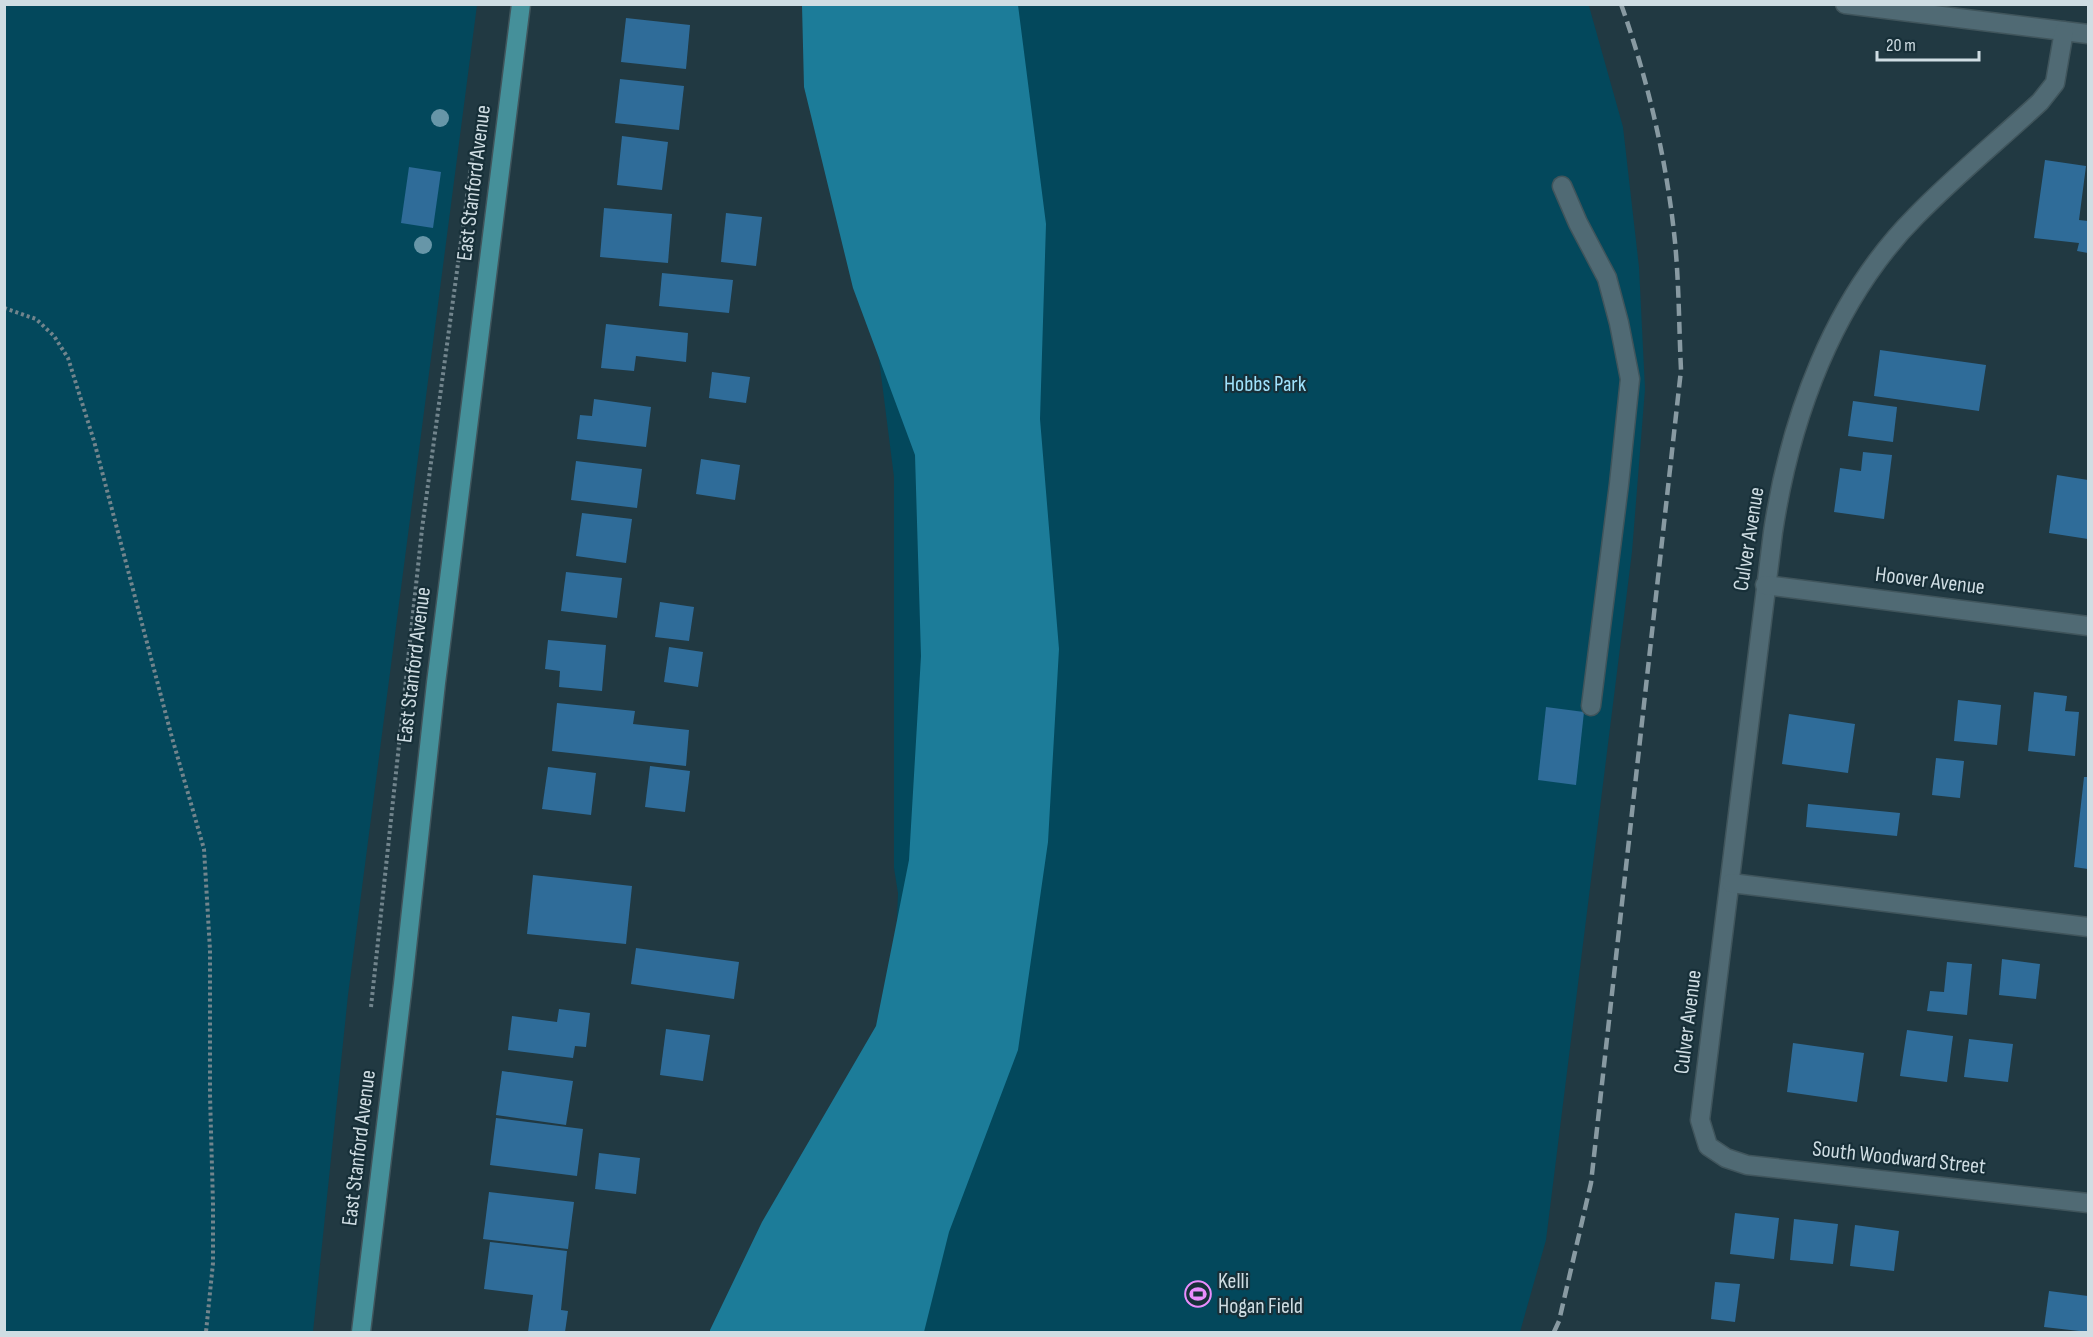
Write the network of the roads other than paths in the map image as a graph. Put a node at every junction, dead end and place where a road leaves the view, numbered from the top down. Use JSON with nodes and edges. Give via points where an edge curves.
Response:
{"nodes":[{"id":1,"x":521,"y":4,"type":"edge"},
{"id":2,"x":1845,"y":4,"type":"edge"},
{"id":3,"x":1882,"y":7,"type":"edge"},
{"id":4,"x":2064,"y":31,"type":"junction"},
{"id":5,"x":2088,"y":34,"type":"edge"},
{"id":6,"x":1562,"y":186,"type":"dead end"},
{"id":7,"x":1765,"y":585,"type":"junction"},
{"id":8,"x":2088,"y":626,"type":"edge"},
{"id":9,"x":1591,"y":706,"type":"dead end"},
{"id":10,"x":1731,"y":883,"type":"junction"},
{"id":11,"x":2088,"y":927,"type":"edge"},
{"id":12,"x":1708,"y":1146,"type":"joint"},
{"id":13,"x":2088,"y":1203,"type":"edge"},
{"id":14,"x":361,"y":1332,"type":"edge"}],
"edges":[{"from":1,"to":14,"type":"main road","name":"East Stanford Avenue","via":[[436,683]]},
{"from":2,"to":3,"type":"street"},
{"from":3,"to":4,"type":"street"},
{"from":4,"to":5,"type":"street"},
{"from":4,"to":7,"type":"street","name":"Culver Avenue","via":[[2055,83],[2048,93],[1915,217],[1876,263],[1844,315],[1811,383],[1790,448]]},
{"from":6,"to":9,"type":"street","via":[[1606,278],[1630,379]]},
{"from":7,"to":8,"type":"street","name":"Hoover Avenue"},
{"from":7,"to":10,"type":"street","name":"Culver Avenue"},
{"from":10,"to":11,"type":"street"},
{"from":10,"to":12,"type":"street","name":"Culver Avenue","via":[[1700,1120]]},
{"from":12,"to":13,"type":"street","name":"South Woodward Street","via":[[1747,1165]]}]}
